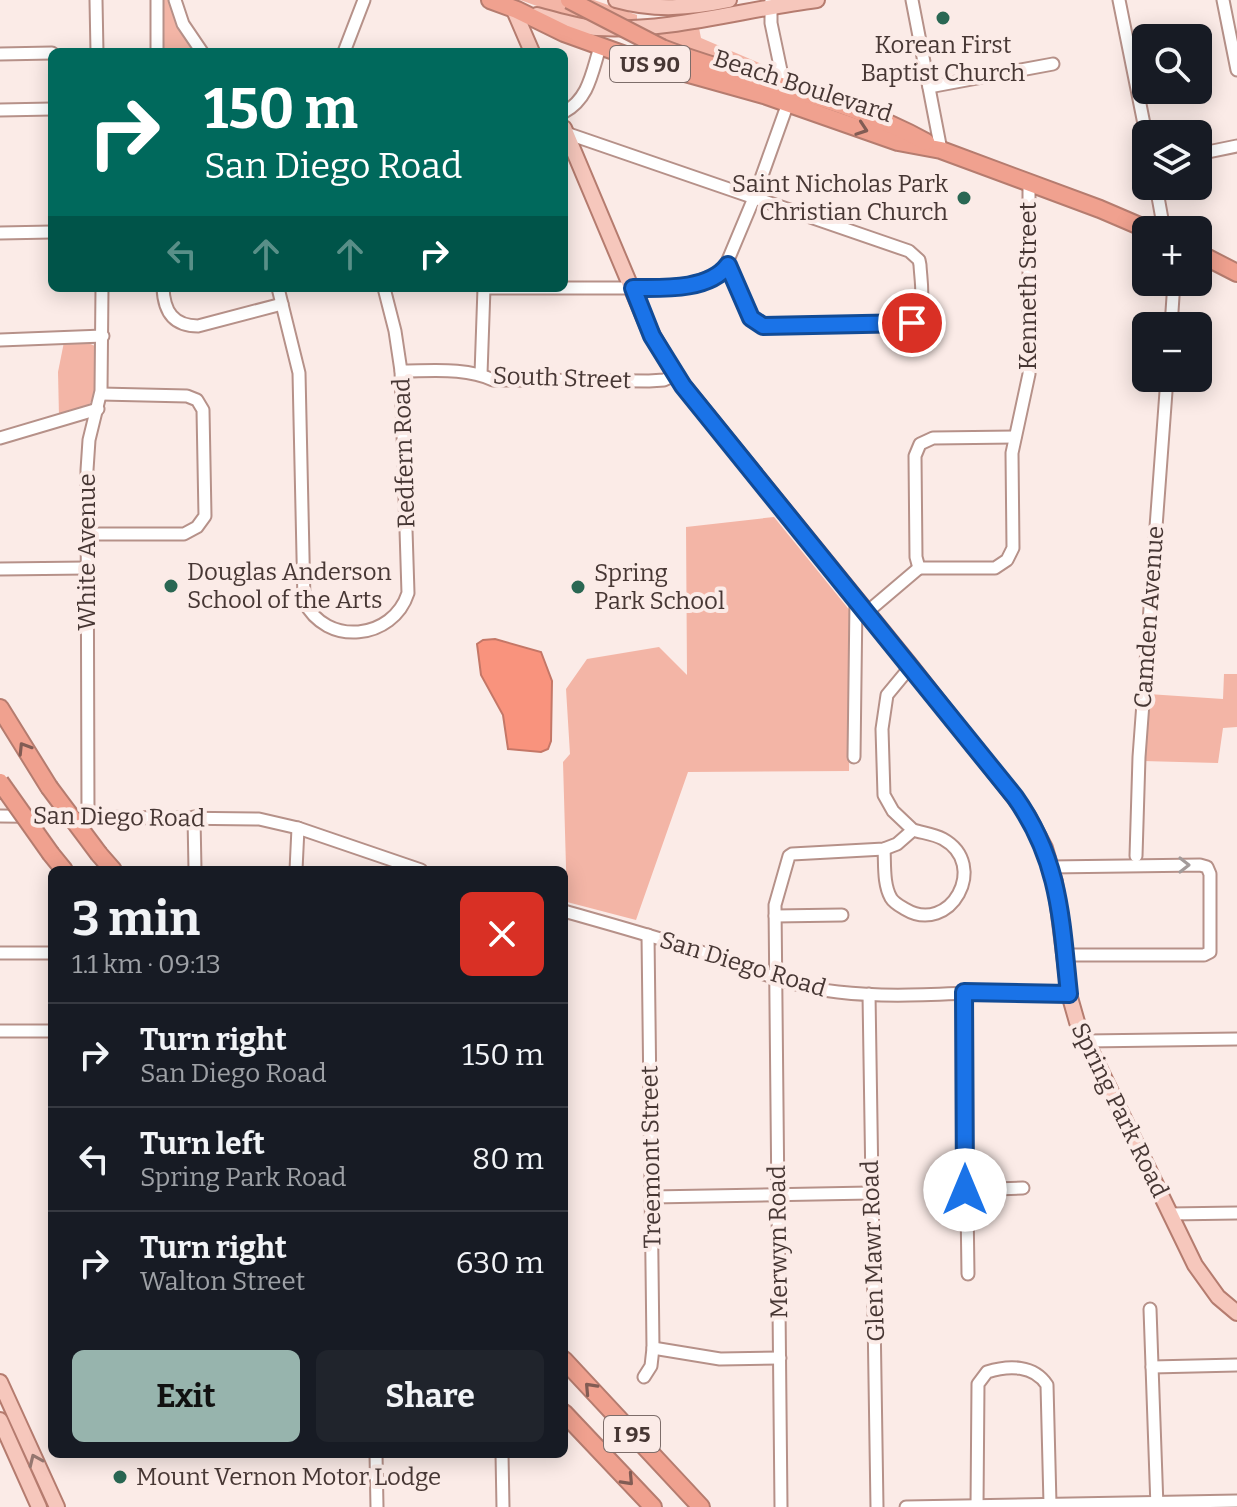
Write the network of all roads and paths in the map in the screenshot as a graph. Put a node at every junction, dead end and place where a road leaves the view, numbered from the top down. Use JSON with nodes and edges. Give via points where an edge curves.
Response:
{"nodes":[{"id":1,"x":96,"y":0,"type":"edge"},
{"id":2,"x":157,"y":0,"type":"edge"},
{"id":3,"x":175,"y":0,"type":"edge"},
{"id":4,"x":364,"y":0,"type":"edge"},
{"id":5,"x":490,"y":0,"type":"edge"},
{"id":6,"x":569,"y":0,"type":"edge"},
{"id":7,"x":616,"y":0,"type":"edge"},
{"id":8,"x":729,"y":0,"type":"edge"},
{"id":9,"x":817,"y":0,"type":"edge"},
{"id":10,"x":912,"y":0,"type":"edge"},
{"id":11,"x":1119,"y":0,"type":"edge"},
{"id":12,"x":1223,"y":0,"type":"edge"},
{"id":13,"x":637,"y":3,"type":"edge"},
{"id":14,"x":771,"y":4,"type":"edge"},
{"id":15,"x":515,"y":9,"type":"junction"},
{"id":16,"x":556,"y":24,"type":"junction"},
{"id":17,"x":600,"y":47,"type":"junction"},
{"id":18,"x":97,"y":48,"type":"edge"},
{"id":19,"x":157,"y":48,"type":"edge"},
{"id":20,"x":199,"y":48,"type":"edge"},
{"id":21,"x":346,"y":48,"type":"edge"},
{"id":22,"x":530,"y":48,"type":"edge"},
{"id":23,"x":533,"y":48,"type":"edge"},
{"id":24,"x":48,"y":53,"type":"edge"},
{"id":25,"x":0,"y":54,"type":"edge"},
{"id":26,"x":1053,"y":64,"type":"dead end"},
{"id":27,"x":1237,"y":70,"type":"edge"},
{"id":28,"x":784,"y":85,"type":"junction"},
{"id":29,"x":929,"y":87,"type":"junction"},
{"id":30,"x":788,"y":103,"type":"junction"},
{"id":31,"x":48,"y":109,"type":"edge"},
{"id":32,"x":0,"y":110,"type":"edge"},
{"id":33,"x":568,"y":110,"type":"edge"},
{"id":34,"x":1143,"y":120,"type":"edge"},
{"id":35,"x":568,"y":131,"type":"edge"},
{"id":36,"x":568,"y":137,"type":"edge"},
{"id":37,"x":1237,"y":146,"type":"edge"},
{"id":38,"x":941,"y":150,"type":"junction"},
{"id":39,"x":1212,"y":151,"type":"edge"},
{"id":40,"x":1029,"y":182,"type":"junction"},
{"id":41,"x":754,"y":198,"type":"junction"},
{"id":42,"x":1132,"y":223,"type":"edge"},
{"id":43,"x":48,"y":232,"type":"edge"},
{"id":44,"x":0,"y":233,"type":"edge"},
{"id":45,"x":1212,"y":260,"type":"edge"},
{"id":46,"x":728,"y":265,"type":"junction"},
{"id":47,"x":1237,"y":273,"type":"edge"},
{"id":48,"x":568,"y":288,"type":"edge"},
{"id":49,"x":633,"y":288,"type":"junction"},
{"id":50,"x":102,"y":292,"type":"edge"},
{"id":51,"x":164,"y":292,"type":"edge"},
{"id":52,"x":279,"y":292,"type":"edge"},
{"id":53,"x":385,"y":292,"type":"edge"},
{"id":54,"x":484,"y":292,"type":"edge"},
{"id":55,"x":282,"y":304,"type":"junction"},
{"id":56,"x":103,"y":336,"type":"junction"},
{"id":57,"x":0,"y":340,"type":"edge"},
{"id":58,"x":401,"y":371,"type":"junction"},
{"id":59,"x":481,"y":374,"type":"junction"},
{"id":60,"x":675,"y":375,"type":"junction"},
{"id":61,"x":1166,"y":392,"type":"edge"},
{"id":62,"x":101,"y":394,"type":"junction"},
{"id":63,"x":98,"y":409,"type":"junction"},
{"id":64,"x":1015,"y":437,"type":"junction"},
{"id":65,"x":0,"y":438,"type":"edge"},
{"id":66,"x":87,"y":534,"type":"junction"},
{"id":67,"x":87,"y":568,"type":"junction"},
{"id":68,"x":919,"y":568,"type":"junction"},
{"id":69,"x":0,"y":569,"type":"edge"},
{"id":70,"x":856,"y":601,"type":"junction"},
{"id":71,"x":866,"y":613,"type":"junction"},
{"id":72,"x":911,"y":666,"type":"junction"},
{"id":73,"x":0,"y":708,"type":"edge"},
{"id":74,"x":854,"y":757,"type":"dead end"},
{"id":75,"x":0,"y":782,"type":"edge"},
{"id":76,"x":0,"y":816,"type":"edge"},
{"id":77,"x":88,"y":817,"type":"junction"},
{"id":78,"x":194,"y":817,"type":"junction"},
{"id":79,"x":298,"y":828,"type":"junction"},
{"id":80,"x":913,"y":830,"type":"junction"},
{"id":81,"x":884,"y":849,"type":"junction"},
{"id":82,"x":1136,"y":856,"type":"dead end"},
{"id":83,"x":61,"y":866,"type":"edge"},
{"id":84,"x":110,"y":866,"type":"edge"},
{"id":85,"x":195,"y":866,"type":"edge"},
{"id":86,"x":296,"y":866,"type":"edge"},
{"id":87,"x":408,"y":866,"type":"edge"},
{"id":88,"x":1050,"y":867,"type":"junction"},
{"id":89,"x":568,"y":912,"type":"edge"},
{"id":90,"x":842,"y":915,"type":"dead end"},
{"id":91,"x":775,"y":916,"type":"junction"},
{"id":92,"x":648,"y":935,"type":"junction"},
{"id":93,"x":0,"y":953,"type":"edge"},
{"id":94,"x":48,"y":953,"type":"edge"},
{"id":95,"x":1065,"y":955,"type":"junction"},
{"id":96,"x":775,"y":977,"type":"junction"},
{"id":97,"x":964,"y":992,"type":"junction"},
{"id":98,"x":869,"y":994,"type":"junction"},
{"id":99,"x":1069,"y":994,"type":"junction"},
{"id":100,"x":0,"y":1031,"type":"edge"},
{"id":101,"x":48,"y":1031,"type":"edge"},
{"id":102,"x":1237,"y":1039,"type":"edge"},
{"id":103,"x":1086,"y":1041,"type":"junction"},
{"id":104,"x":1023,"y":1188,"type":"dead end"},
{"id":105,"x":965,"y":1190,"type":"junction"},
{"id":106,"x":870,"y":1193,"type":"junction"},
{"id":107,"x":778,"y":1195,"type":"junction"},
{"id":108,"x":652,"y":1197,"type":"junction"},
{"id":109,"x":1237,"y":1213,"type":"edge"},
{"id":110,"x":1170,"y":1214,"type":"junction"},
{"id":111,"x":968,"y":1274,"type":"dead end"},
{"id":112,"x":1150,"y":1309,"type":"dead end"},
{"id":113,"x":1237,"y":1313,"type":"edge"},
{"id":114,"x":653,"y":1348,"type":"junction"},
{"id":115,"x":780,"y":1358,"type":"junction"},
{"id":116,"x":568,"y":1364,"type":"edge"},
{"id":117,"x":1237,"y":1365,"type":"edge"},
{"id":118,"x":1152,"y":1367,"type":"junction"},
{"id":119,"x":644,"y":1377,"type":"dead end"},
{"id":120,"x":1,"y":1386,"type":"edge"},
{"id":121,"x":568,"y":1417,"type":"edge"},
{"id":122,"x":0,"y":1420,"type":"edge"},
{"id":123,"x":376,"y":1458,"type":"edge"},
{"id":124,"x":502,"y":1458,"type":"edge"},
{"id":125,"x":1237,"y":1501,"type":"edge"},
{"id":126,"x":1050,"y":1504,"type":"junction"},
{"id":127,"x":1157,"y":1504,"type":"edge"},
{"id":128,"x":977,"y":1506,"type":"edge"},
{"id":129,"x":39,"y":1507,"type":"edge"},
{"id":130,"x":57,"y":1507,"type":"edge"},
{"id":131,"x":377,"y":1507,"type":"edge"},
{"id":132,"x":503,"y":1507,"type":"edge"},
{"id":133,"x":653,"y":1507,"type":"edge"},
{"id":134,"x":701,"y":1507,"type":"edge"},
{"id":135,"x":781,"y":1507,"type":"edge"},
{"id":136,"x":877,"y":1507,"type":"edge"},
{"id":137,"x":906,"y":1507,"type":"edge"}],
"edges":[{"from":1,"to":18,"type":"street"},
{"from":2,"to":19,"type":"street"},
{"from":3,"to":20,"type":"street"},
{"from":4,"to":21,"type":"street"},
{"from":5,"to":15,"type":"highway","number":"US 90"},
{"from":6,"to":28,"type":"highway","name":"Beach Boulevard","number":"US 90","bridge":true,"via":[[662,48]]},
{"from":7,"to":13,"type":"main road"},
{"from":8,"to":13,"type":"main road","via":[[686,8]]},
{"from":9,"to":14,"type":"main road"},
{"from":10,"to":29,"type":"street"},
{"from":11,"to":34,"type":"street"},
{"from":12,"to":27,"type":"street"},
{"from":14,"to":16,"type":"main road","via":[[650,26]]},
{"from":14,"to":28,"type":"street"},
{"from":15,"to":16,"type":"highway","name":"Beach Boulevard","number":"US 90"},
{"from":15,"to":22,"type":"main road"},
{"from":16,"to":17,"type":"highway","name":"Beach Boulevard","number":"US 90"},
{"from":16,"to":23,"type":"main road","via":[[535,31]]},
{"from":17,"to":30,"type":"highway","name":"Beach Boulevard","number":"US 90"},
{"from":17,"to":33,"type":"street","via":[[584,94]]},
{"from":24,"to":25,"type":"street"},
{"from":26,"to":29,"type":"street"},
{"from":28,"to":30,"type":"main road"},
{"from":28,"to":38,"type":"highway","name":"Beach Boulevard","number":"US 90","via":[[902,129]]},
{"from":29,"to":38,"type":"street"},
{"from":30,"to":38,"type":"highway","name":"Beach Boulevard","number":"US 90","one_way":true,"via":[[898,142]]},
{"from":30,"to":41,"type":"street"},
{"from":31,"to":32,"type":"street"},
{"from":35,"to":41,"type":"street"},
{"from":36,"to":49,"type":"main road","name":"Spring Park Road"},
{"from":37,"to":39,"type":"street"},
{"from":38,"to":40,"type":"highway","name":"Beach Boulevard","number":"US 90"},
{"from":40,"to":42,"type":"highway","name":"Beach Boulevard","number":"US 90"},
{"from":40,"to":64,"type":"street","name":"Kenneth Street","via":[[1029,374]]},
{"from":41,"to":46,"type":"street"},
{"from":41,"to":46,"type":"street","via":[[915,254],[921,310],[907,324],[763,326],[751,318]]},
{"from":43,"to":44,"type":"street"},
{"from":45,"to":47,"type":"highway"},
{"from":46,"to":49,"type":"street","via":[[688,286]]},
{"from":48,"to":49,"type":"street"},
{"from":49,"to":60,"type":"main road","name":"Spring Park Road"},
{"from":50,"to":56,"type":"street","name":"White Avenue"},
{"from":51,"to":55,"type":"street","via":[[172,318],[189,326]]},
{"from":52,"to":55,"type":"street"},
{"from":53,"to":58,"type":"street","name":"Redfern Road"},
{"from":54,"to":59,"type":"street"},
{"from":55,"to":58,"type":"street","name":"Redfern Road","via":[[299,373],[304,601],[317,621],[336,630],[379,628],[399,613],[408,593]]},
{"from":56,"to":57,"type":"street"},
{"from":56,"to":62,"type":"street","name":"White Avenue"},
{"from":58,"to":59,"type":"street","name":"South Street"},
{"from":59,"to":60,"type":"street","name":"South Street","via":[[493,380],[547,381],[649,381]]},
{"from":60,"to":70,"type":"main road","name":"Spring Park Road"},
{"from":61,"to":82,"type":"street","name":"Camden Avenue"},
{"from":62,"to":63,"type":"street","name":"White Avenue"},
{"from":62,"to":66,"type":"street","via":[[197,400],[203,410],[205,516],[184,534]]},
{"from":63,"to":65,"type":"street"},
{"from":63,"to":66,"type":"street","name":"White Avenue","via":[[87,455]]},
{"from":64,"to":68,"type":"street","name":"Kenneth Street","via":[[1011,555],[995,568]]},
{"from":64,"to":68,"type":"street","via":[[933,438],[920,444],[915,456]]},
{"from":66,"to":67,"type":"street","name":"White Avenue"},
{"from":67,"to":69,"type":"street"},
{"from":67,"to":77,"type":"street","name":"White Avenue"},
{"from":68,"to":71,"type":"street"},
{"from":70,"to":71,"type":"main road","name":"Spring Park Road"},
{"from":70,"to":74,"type":"street"},
{"from":71,"to":72,"type":"main road","name":"Spring Park Road"},
{"from":72,"to":80,"type":"street","via":[[887,695],[882,716],[884,795]]},
{"from":72,"to":88,"type":"main road","name":"Spring Park Road","via":[[1027,814]]},
{"from":84,"to":73,"type":"highway","one_way":true,"bridge":true,"via":[[49,787]]},
{"from":75,"to":83,"type":"highway","bridge":true},
{"from":76,"to":77,"type":"street","name":"San Diego Road"},
{"from":77,"to":78,"type":"street","name":"San Diego Road"},
{"from":78,"to":79,"type":"street","name":"San Diego Road","via":[[259,819]]},
{"from":78,"to":85,"type":"street"},
{"from":79,"to":86,"type":"street"},
{"from":79,"to":87,"type":"street","name":"San Diego Road"},
{"from":80,"to":81,"type":"street"},
{"from":80,"to":81,"type":"street","via":[[946,841],[960,856],[964,885],[945,910],[911,913],[892,901]]},
{"from":81,"to":91,"type":"street","name":"Merwyn Road","via":[[792,854]]},
{"from":88,"to":95,"type":"main road","name":"Spring Park Road"},
{"from":88,"to":95,"type":"street","one_way":true,"via":[[1200,865],[1210,874],[1210,952]]},
{"from":89,"to":92,"type":"street","name":"San Diego Road"},
{"from":90,"to":91,"type":"street"},
{"from":91,"to":96,"type":"street","name":"Merwyn Road"},
{"from":92,"to":96,"type":"street","name":"San Diego Road"},
{"from":92,"to":108,"type":"street","name":"Treemont Street"},
{"from":93,"to":94,"type":"street"},
{"from":95,"to":99,"type":"main road","name":"Spring Park Road"},
{"from":96,"to":98,"type":"street","name":"San Diego Road","via":[[822,990]]},
{"from":96,"to":107,"type":"street","name":"Merwyn Road"},
{"from":97,"to":98,"type":"street","name":"San Diego Road"},
{"from":97,"to":99,"type":"street","name":"San Diego Road"},
{"from":97,"to":105,"type":"street"},
{"from":98,"to":106,"type":"street","name":"Glen Mawr Road"},
{"from":99,"to":103,"type":"main road","name":"Spring Park Road"},
{"from":100,"to":101,"type":"street"},
{"from":102,"to":103,"type":"street"},
{"from":103,"to":110,"type":"main road","name":"Spring Park Road"},
{"from":104,"to":105,"type":"street"},
{"from":105,"to":111,"type":"street"},
{"from":106,"to":107,"type":"street"},
{"from":106,"to":136,"type":"street","name":"Glen Mawr Road"},
{"from":107,"to":108,"type":"street"},
{"from":107,"to":115,"type":"street","name":"Merwyn Road"},
{"from":108,"to":114,"type":"street","name":"Treemont Street"},
{"from":109,"to":110,"type":"street"},
{"from":110,"to":113,"type":"main road","name":"Spring Park Road","via":[[1200,1274]]},
{"from":112,"to":118,"type":"street"},
{"from":114,"to":115,"type":"street","via":[[720,1359]]},
{"from":114,"to":119,"type":"street","name":"Treemont Street"},
{"from":115,"to":135,"type":"street","name":"Merwyn Road"},
{"from":134,"to":116,"type":"highway","number":"I 95","one_way":true},
{"from":117,"to":118,"type":"street"},
{"from":118,"to":127,"type":"street"},
{"from":130,"to":120,"type":"main road","one_way":true},
{"from":121,"to":133,"type":"highway","number":"I 95","one_way":true},
{"from":122,"to":129,"type":"main road"},
{"from":123,"to":131,"type":"street"},
{"from":124,"to":132,"type":"street"},
{"from":125,"to":127,"type":"street"},
{"from":126,"to":127,"type":"street"},
{"from":126,"to":128,"type":"street"},
{"from":126,"to":128,"type":"street","via":[[1047,1385],[1035,1372],[1013,1368],[987,1372],[978,1384]]},
{"from":128,"to":137,"type":"street"}]}
